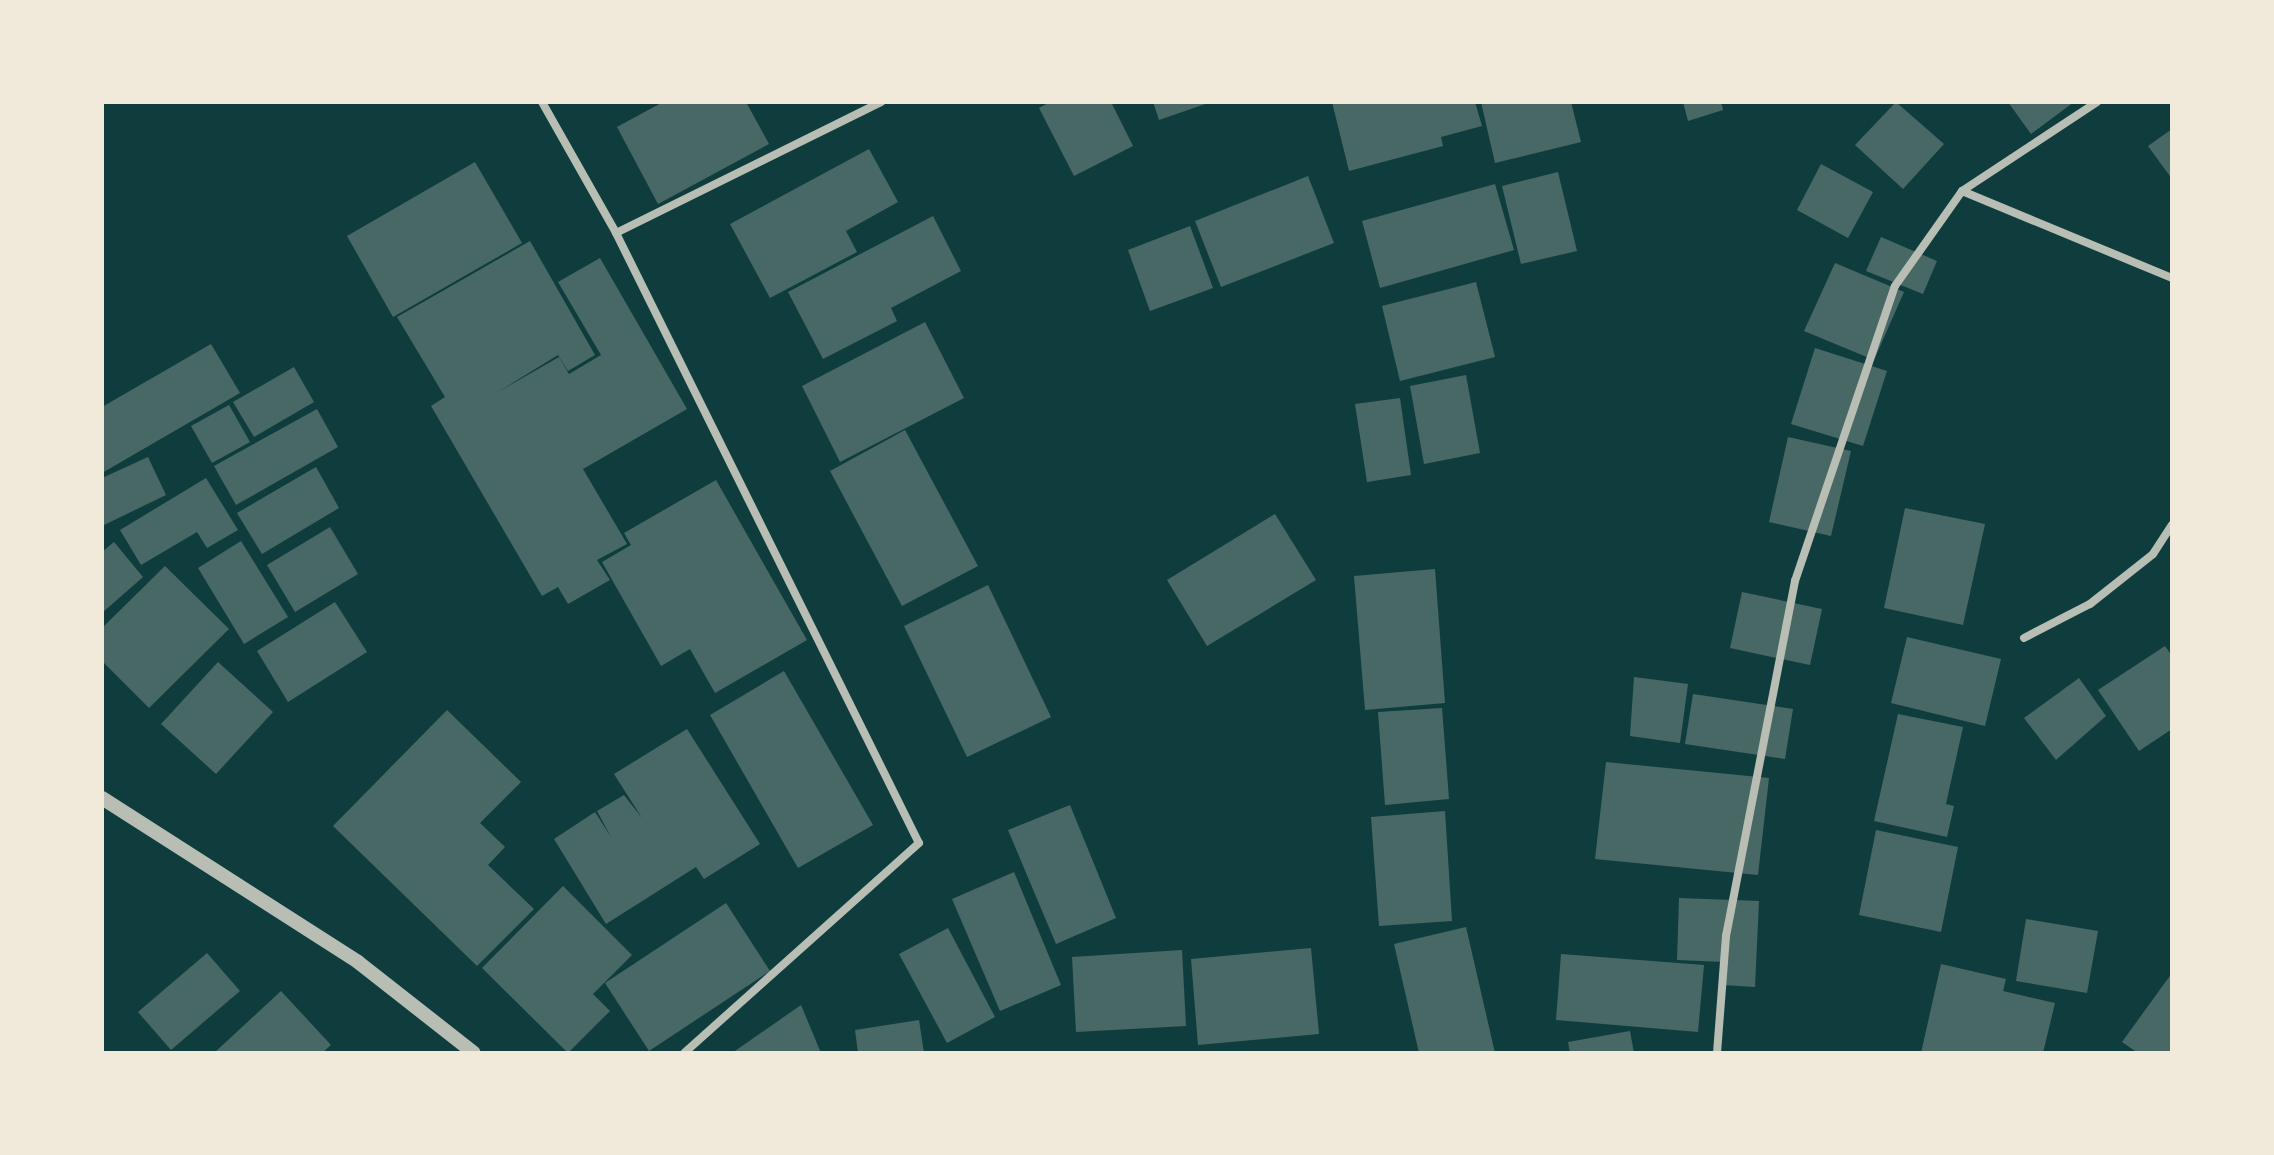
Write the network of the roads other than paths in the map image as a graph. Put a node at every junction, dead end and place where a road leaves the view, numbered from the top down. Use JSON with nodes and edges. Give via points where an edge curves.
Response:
{"nodes":[{"id":1,"x":542,"y":102,"type":"edge"},
{"id":2,"x":881,"y":102,"type":"edge"},
{"id":3,"x":2097,"y":102,"type":"edge"},
{"id":4,"x":1962,"y":191,"type":"junction"},
{"id":5,"x":616,"y":233,"type":"junction"},
{"id":6,"x":2172,"y":278,"type":"edge"},
{"id":7,"x":2172,"y":525,"type":"edge"},
{"id":8,"x":2024,"y":638,"type":"dead end"},
{"id":9,"x":102,"y":798,"type":"edge"},
{"id":10,"x":474,"y":1053,"type":"edge"},
{"id":11,"x":684,"y":1053,"type":"edge"},
{"id":12,"x":1717,"y":1053,"type":"edge"}],
"edges":[{"from":1,"to":5,"type":"street"},
{"from":2,"to":5,"type":"street"},
{"from":3,"to":4,"type":"street"},
{"from":4,"to":6,"type":"street"},
{"from":4,"to":12,"type":"street","via":[[1895,286],[1795,581],[1726,936]]},
{"from":5,"to":11,"type":"street","via":[[919,843]]},
{"from":7,"to":8,"type":"street","via":[[2153,554],[2090,604]]},
{"from":9,"to":10,"type":"street","via":[[358,962]]}]}
